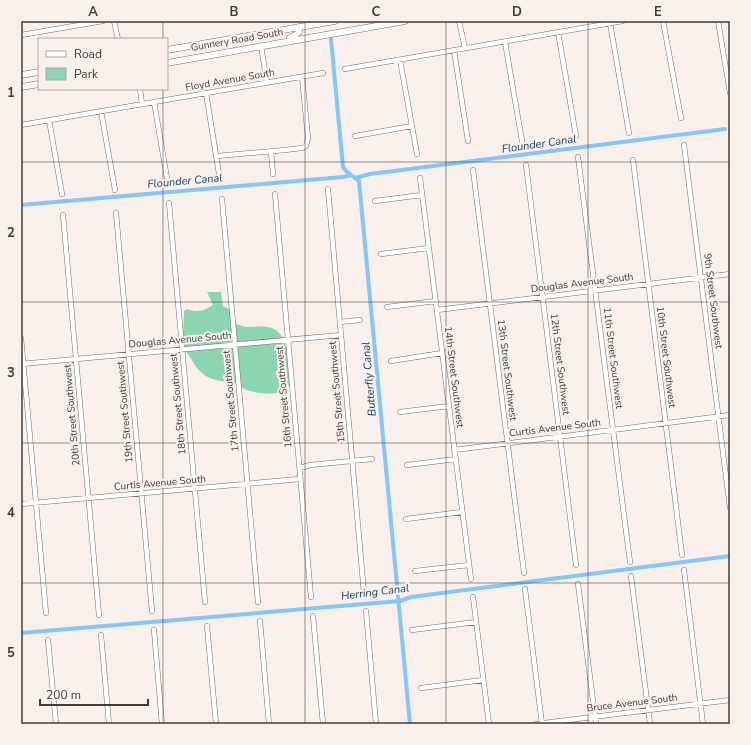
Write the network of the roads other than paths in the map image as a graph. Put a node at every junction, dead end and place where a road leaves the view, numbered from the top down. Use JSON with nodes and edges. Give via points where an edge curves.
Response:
{"nodes":[{"id":1,"x":103,"y":21,"type":"edge"},
{"id":2,"x":114,"y":21,"type":"edge"},
{"id":3,"x":335,"y":21,"type":"edge"},
{"id":4,"x":405,"y":21,"type":"edge"},
{"id":5,"x":459,"y":21,"type":"edge"},
{"id":6,"x":588,"y":21,"type":"edge"},
{"id":7,"x":623,"y":21,"type":"edge"},
{"id":8,"x":663,"y":21,"type":"edge"},
{"id":9,"x":718,"y":21,"type":"edge"},
{"id":10,"x":610,"y":23,"type":"junction"},
{"id":11,"x":299,"y":24,"type":"edge"},
{"id":12,"x":589,"y":27,"type":"junction"},
{"id":13,"x":558,"y":32,"type":"junction"},
{"id":14,"x":21,"y":35,"type":"edge"},
{"id":15,"x":118,"y":38,"type":"edge"},
{"id":16,"x":505,"y":42,"type":"junction"},
{"id":17,"x":261,"y":46,"type":"junction"},
{"id":18,"x":465,"y":48,"type":"junction"},
{"id":19,"x":242,"y":49,"type":"junction"},
{"id":20,"x":454,"y":50,"type":"junction"},
{"id":21,"x":168,"y":52,"type":"edge"},
{"id":22,"x":400,"y":60,"type":"junction"},
{"id":23,"x":168,"y":63,"type":"edge"},
{"id":24,"x":345,"y":69,"type":"dead end"},
{"id":25,"x":38,"y":72,"type":"edge"},
{"id":26,"x":323,"y":73,"type":"dead end"},
{"id":27,"x":21,"y":75,"type":"edge"},
{"id":28,"x":302,"y":77,"type":"junction"},
{"id":29,"x":267,"y":83,"type":"junction"},
{"id":30,"x":38,"y":84,"type":"edge"},
{"id":31,"x":21,"y":87,"type":"edge"},
{"id":32,"x":140,"y":90,"type":"edge"},
{"id":33,"x":206,"y":93,"type":"junction"},
{"id":34,"x":730,"y":93,"type":"edge"},
{"id":35,"x":154,"y":102,"type":"junction"},
{"id":36,"x":142,"y":104,"type":"junction"},
{"id":37,"x":101,"y":111,"type":"junction"},
{"id":38,"x":681,"y":118,"type":"dead end"},
{"id":39,"x":49,"y":120,"type":"junction"},
{"id":40,"x":21,"y":125,"type":"edge"},
{"id":41,"x":412,"y":126,"type":"junction"},
{"id":42,"x":629,"y":134,"type":"dead end"},
{"id":43,"x":355,"y":136,"type":"dead end"},
{"id":44,"x":576,"y":136,"type":"dead end"},
{"id":45,"x":468,"y":140,"type":"dead end"},
{"id":46,"x":522,"y":141,"type":"dead end"},
{"id":47,"x":684,"y":145,"type":"dead end"},
{"id":48,"x":271,"y":151,"type":"junction"},
{"id":49,"x":417,"y":154,"type":"dead end"},
{"id":50,"x":217,"y":156,"type":"junction"},
{"id":51,"x":578,"y":157,"type":"dead end"},
{"id":52,"x":633,"y":160,"type":"dead end"},
{"id":53,"x":526,"y":165,"type":"dead end"},
{"id":54,"x":473,"y":170,"type":"dead end"},
{"id":55,"x":273,"y":174,"type":"dead end"},
{"id":56,"x":420,"y":178,"type":"dead end"},
{"id":57,"x":220,"y":180,"type":"dead end"},
{"id":58,"x":168,"y":184,"type":"dead end"},
{"id":59,"x":115,"y":190,"type":"dead end"},
{"id":60,"x":328,"y":190,"type":"dead end"},
{"id":61,"x":62,"y":194,"type":"dead end"},
{"id":62,"x":275,"y":194,"type":"dead end"},
{"id":63,"x":422,"y":195,"type":"junction"},
{"id":64,"x":222,"y":199,"type":"dead end"},
{"id":65,"x":375,"y":201,"type":"dead end"},
{"id":66,"x":169,"y":203,"type":"dead end"},
{"id":67,"x":116,"y":212,"type":"dead end"},
{"id":68,"x":63,"y":214,"type":"dead end"},
{"id":69,"x":429,"y":248,"type":"junction"},
{"id":70,"x":382,"y":254,"type":"dead end"},
{"id":71,"x":730,"y":274,"type":"edge"},
{"id":72,"x":701,"y":277,"type":"junction"},
{"id":73,"x":648,"y":284,"type":"junction"},
{"id":74,"x":596,"y":290,"type":"junction"},
{"id":75,"x":542,"y":297,"type":"junction"},
{"id":76,"x":436,"y":301,"type":"junction"},
{"id":77,"x":490,"y":304,"type":"junction"},
{"id":78,"x":387,"y":307,"type":"dead end"},
{"id":79,"x":437,"y":310,"type":"junction"},
{"id":80,"x":360,"y":320,"type":"dead end"},
{"id":81,"x":340,"y":322,"type":"junction"},
{"id":82,"x":341,"y":335,"type":"junction"},
{"id":83,"x":21,"y":338,"type":"edge"},
{"id":84,"x":288,"y":339,"type":"junction"},
{"id":85,"x":235,"y":344,"type":"junction"},
{"id":86,"x":182,"y":349,"type":"junction"},
{"id":87,"x":442,"y":353,"type":"junction"},
{"id":88,"x":129,"y":354,"type":"junction"},
{"id":89,"x":76,"y":359,"type":"junction"},
{"id":90,"x":391,"y":361,"type":"dead end"},
{"id":91,"x":22,"y":364,"type":"edge"},
{"id":92,"x":449,"y":406,"type":"junction"},
{"id":93,"x":400,"y":412,"type":"dead end"},
{"id":94,"x":730,"y":415,"type":"edge"},
{"id":95,"x":718,"y":417,"type":"junction"},
{"id":96,"x":666,"y":423,"type":"junction"},
{"id":97,"x":613,"y":430,"type":"junction"},
{"id":98,"x":560,"y":436,"type":"junction"},
{"id":99,"x":507,"y":443,"type":"junction"},
{"id":100,"x":454,"y":450,"type":"junction"},
{"id":101,"x":372,"y":459,"type":"dead end"},
{"id":102,"x":456,"y":459,"type":"junction"},
{"id":103,"x":353,"y":461,"type":"junction"},
{"id":104,"x":407,"y":465,"type":"dead end"},
{"id":105,"x":300,"y":468,"type":"junction"},
{"id":106,"x":300,"y":479,"type":"junction"},
{"id":107,"x":248,"y":484,"type":"junction"},
{"id":108,"x":194,"y":489,"type":"junction"},
{"id":109,"x":142,"y":493,"type":"junction"},
{"id":110,"x":89,"y":498,"type":"junction"},
{"id":111,"x":36,"y":503,"type":"junction"},
{"id":112,"x":21,"y":504,"type":"edge"},
{"id":113,"x":730,"y":508,"type":"edge"},
{"id":114,"x":462,"y":512,"type":"junction"},
{"id":115,"x":406,"y":519,"type":"dead end"},
{"id":116,"x":682,"y":555,"type":"dead end"},
{"id":117,"x":630,"y":562,"type":"dead end"},
{"id":118,"x":469,"y":565,"type":"junction"},
{"id":119,"x":576,"y":565,"type":"dead end"},
{"id":120,"x":684,"y":570,"type":"dead end"},
{"id":121,"x":414,"y":571,"type":"dead end"},
{"id":122,"x":524,"y":573,"type":"dead end"},
{"id":123,"x":631,"y":576,"type":"dead end"},
{"id":124,"x":471,"y":580,"type":"dead end"},
{"id":125,"x":578,"y":584,"type":"dead end"},
{"id":126,"x":526,"y":589,"type":"dead end"},
{"id":127,"x":364,"y":593,"type":"dead end"},
{"id":128,"x":473,"y":597,"type":"dead end"},
{"id":129,"x":311,"y":598,"type":"dead end"},
{"id":130,"x":205,"y":602,"type":"dead end"},
{"id":131,"x":258,"y":602,"type":"dead end"},
{"id":132,"x":152,"y":611,"type":"dead end"},
{"id":133,"x":366,"y":611,"type":"dead end"},
{"id":134,"x":46,"y":613,"type":"dead end"},
{"id":135,"x":99,"y":615,"type":"dead end"},
{"id":136,"x":313,"y":616,"type":"dead end"},
{"id":137,"x":260,"y":621,"type":"dead end"},
{"id":138,"x":476,"y":622,"type":"junction"},
{"id":139,"x":207,"y":626,"type":"dead end"},
{"id":140,"x":154,"y":630,"type":"dead end"},
{"id":141,"x":412,"y":630,"type":"dead end"},
{"id":142,"x":101,"y":635,"type":"dead end"},
{"id":143,"x":48,"y":640,"type":"dead end"},
{"id":144,"x":484,"y":680,"type":"junction"},
{"id":145,"x":421,"y":688,"type":"dead end"},
{"id":146,"x":730,"y":700,"type":"edge"},
{"id":147,"x":701,"y":703,"type":"junction"},
{"id":148,"x":648,"y":710,"type":"junction"},
{"id":149,"x":595,"y":716,"type":"junction"},
{"id":150,"x":56,"y":724,"type":"edge"},
{"id":151,"x":109,"y":724,"type":"edge"},
{"id":152,"x":162,"y":724,"type":"edge"},
{"id":153,"x":216,"y":724,"type":"edge"},
{"id":154,"x":269,"y":724,"type":"edge"},
{"id":155,"x":323,"y":724,"type":"edge"},
{"id":156,"x":376,"y":724,"type":"edge"},
{"id":157,"x":489,"y":724,"type":"edge"},
{"id":158,"x":536,"y":724,"type":"edge"},
{"id":159,"x":542,"y":724,"type":"edge"},
{"id":160,"x":596,"y":724,"type":"edge"},
{"id":161,"x":650,"y":724,"type":"edge"},
{"id":162,"x":703,"y":724,"type":"edge"}],
"edges":[{"from":1,"to":14,"type":"street"},
{"from":2,"to":15,"type":"street"},
{"from":3,"to":11,"type":"main road","name":"Gunnery Road South"},
{"from":4,"to":17,"type":"main road","name":"Gunnery Road South"},
{"from":5,"to":18,"type":"street"},
{"from":6,"to":12,"type":"street"},
{"from":7,"to":10,"type":"street"},
{"from":8,"to":38,"type":"street"},
{"from":9,"to":34,"type":"street"},
{"from":10,"to":12,"type":"street"},
{"from":10,"to":42,"type":"street"},
{"from":11,"to":19,"type":"main road","via":[[299,32],[294,36],[250,44]]},
{"from":11,"to":21,"type":"main road","name":"Gunnery Road South"},
{"from":12,"to":13,"type":"street"},
{"from":13,"to":16,"type":"street"},
{"from":13,"to":44,"type":"street"},
{"from":16,"to":18,"type":"street"},
{"from":16,"to":46,"type":"street"},
{"from":17,"to":19,"type":"main road","name":"Gunnery Road South"},
{"from":17,"to":29,"type":"street"},
{"from":18,"to":20,"type":"street"},
{"from":19,"to":23,"type":"main road","name":"Gunnery Road South"},
{"from":20,"to":22,"type":"street"},
{"from":20,"to":45,"type":"street"},
{"from":22,"to":24,"type":"street"},
{"from":22,"to":41,"type":"street"},
{"from":25,"to":27,"type":"main road"},
{"from":26,"to":28,"type":"street","name":"Floyd Avenue South"},
{"from":28,"to":29,"type":"street","name":"Floyd Avenue South"},
{"from":28,"to":48,"type":"street","via":[[308,138],[306,146]]},
{"from":29,"to":33,"type":"street","name":"Floyd Avenue South"},
{"from":30,"to":31,"type":"main road"},
{"from":32,"to":36,"type":"street"},
{"from":33,"to":35,"type":"street","name":"Floyd Avenue South"},
{"from":33,"to":50,"type":"street"},
{"from":35,"to":36,"type":"street","name":"Floyd Avenue South"},
{"from":35,"to":58,"type":"street"},
{"from":36,"to":37,"type":"street","name":"Floyd Avenue South"},
{"from":37,"to":39,"type":"street","name":"Floyd Avenue South"},
{"from":37,"to":59,"type":"street"},
{"from":39,"to":40,"type":"street","name":"Floyd Avenue South"},
{"from":39,"to":61,"type":"street"},
{"from":41,"to":43,"type":"street"},
{"from":41,"to":49,"type":"street"},
{"from":47,"to":72,"type":"street","name":"9th Street Southwest"},
{"from":48,"to":50,"type":"street"},
{"from":48,"to":55,"type":"street"},
{"from":50,"to":57,"type":"street"},
{"from":51,"to":74,"type":"street","name":"11th Street Southwest"},
{"from":52,"to":73,"type":"street","name":"10th Street Southwest"},
{"from":53,"to":75,"type":"street","name":"12th Street Southwest"},
{"from":54,"to":77,"type":"street","name":"13th Street Southwest"},
{"from":56,"to":63,"type":"street","name":"14th Street Southwest"},
{"from":60,"to":81,"type":"street","name":"15th Street Southwest"},
{"from":62,"to":84,"type":"street","name":"16th Street Southwest"},
{"from":63,"to":65,"type":"street"},
{"from":63,"to":69,"type":"street","name":"14th Street Southwest"},
{"from":64,"to":85,"type":"street","name":"17th Street Southwest"},
{"from":66,"to":86,"type":"street","name":"18th Street Southwest"},
{"from":67,"to":88,"type":"street","name":"19th Street Southwest"},
{"from":68,"to":89,"type":"street","name":"20th Street Southwest"},
{"from":69,"to":70,"type":"street"},
{"from":69,"to":76,"type":"street","name":"14th Street Southwest"},
{"from":71,"to":72,"type":"street","name":"Douglas Avenue South"},
{"from":72,"to":73,"type":"street","name":"Douglas Avenue South"},
{"from":72,"to":95,"type":"street","name":"9th Street Southwest"},
{"from":73,"to":74,"type":"street","name":"Douglas Avenue South"},
{"from":73,"to":96,"type":"street","name":"10th Street Southwest"},
{"from":74,"to":75,"type":"street","name":"Douglas Avenue South"},
{"from":74,"to":97,"type":"street","name":"11th Street Southwest"},
{"from":75,"to":77,"type":"street","name":"Douglas Avenue South"},
{"from":75,"to":98,"type":"street","name":"12th Street Southwest"},
{"from":76,"to":78,"type":"street"},
{"from":76,"to":79,"type":"street","name":"14th Street Southwest"},
{"from":77,"to":79,"type":"street","name":"Douglas Avenue South"},
{"from":77,"to":99,"type":"street","name":"13th Street Southwest"},
{"from":79,"to":87,"type":"street","name":"14th Street Southwest"},
{"from":80,"to":81,"type":"street"},
{"from":81,"to":82,"type":"street","name":"15th Street Southwest"},
{"from":82,"to":84,"type":"street","name":"Douglas Avenue South"},
{"from":82,"to":103,"type":"street","name":"15th Street Southwest"},
{"from":83,"to":91,"type":"street"},
{"from":84,"to":85,"type":"street","name":"Douglas Avenue South"},
{"from":84,"to":105,"type":"street","name":"16th Street Southwest"},
{"from":85,"to":86,"type":"street","name":"Douglas Avenue South"},
{"from":85,"to":107,"type":"street","name":"17th Street Southwest"},
{"from":86,"to":88,"type":"street","name":"Douglas Avenue South"},
{"from":86,"to":108,"type":"street","name":"18th Street Southwest"},
{"from":87,"to":90,"type":"street"},
{"from":87,"to":92,"type":"street","name":"14th Street Southwest"},
{"from":88,"to":89,"type":"street","name":"Douglas Avenue South"},
{"from":88,"to":109,"type":"street","name":"19th Street Southwest"},
{"from":89,"to":91,"type":"street","name":"Douglas Avenue South"},
{"from":89,"to":110,"type":"street","name":"20th Street Southwest"},
{"from":91,"to":111,"type":"street"},
{"from":92,"to":93,"type":"street"},
{"from":92,"to":100,"type":"street","name":"14th Street Southwest"},
{"from":94,"to":95,"type":"street","name":"Curtis Avenue South"},
{"from":95,"to":96,"type":"street","name":"Curtis Avenue South"},
{"from":95,"to":113,"type":"street","name":"9th Street Southwest"},
{"from":96,"to":97,"type":"street","name":"Curtis Avenue South"},
{"from":96,"to":116,"type":"street","name":"10th Street Southwest"},
{"from":97,"to":98,"type":"street","name":"Curtis Avenue South"},
{"from":97,"to":117,"type":"street","name":"11th Street Southwest"},
{"from":98,"to":99,"type":"street","name":"Curtis Avenue South"},
{"from":98,"to":119,"type":"street","name":"12th Street Southwest"},
{"from":99,"to":100,"type":"street","name":"Curtis Avenue South"},
{"from":99,"to":122,"type":"street","name":"13th Street Southwest"},
{"from":100,"to":102,"type":"street","name":"14th Street Southwest"},
{"from":101,"to":103,"type":"street"},
{"from":102,"to":104,"type":"street"},
{"from":102,"to":114,"type":"street","name":"14th Street Southwest"},
{"from":103,"to":105,"type":"street"},
{"from":103,"to":127,"type":"street","name":"15th Street Southwest"},
{"from":105,"to":106,"type":"street","name":"16th Street Southwest"},
{"from":106,"to":107,"type":"street","name":"Curtis Avenue South"},
{"from":106,"to":129,"type":"street","name":"16th Street Southwest"},
{"from":107,"to":108,"type":"street","name":"Curtis Avenue South"},
{"from":107,"to":131,"type":"street","name":"17th Street Southwest"},
{"from":108,"to":109,"type":"street","name":"Curtis Avenue South"},
{"from":108,"to":130,"type":"street","name":"18th Street Southwest"},
{"from":109,"to":110,"type":"street","name":"Curtis Avenue South"},
{"from":109,"to":132,"type":"street","name":"19th Street Southwest"},
{"from":110,"to":111,"type":"street","name":"Curtis Avenue South"},
{"from":110,"to":135,"type":"street","name":"20th Street Southwest"},
{"from":111,"to":112,"type":"street","name":"Curtis Avenue South"},
{"from":111,"to":134,"type":"street"},
{"from":114,"to":115,"type":"street"},
{"from":114,"to":118,"type":"street","name":"14th Street Southwest"},
{"from":118,"to":121,"type":"street"},
{"from":118,"to":124,"type":"street","name":"14th Street Southwest"},
{"from":120,"to":147,"type":"street"},
{"from":123,"to":148,"type":"street"},
{"from":125,"to":149,"type":"street"},
{"from":126,"to":159,"type":"street"},
{"from":128,"to":138,"type":"street"},
{"from":133,"to":156,"type":"street"},
{"from":136,"to":155,"type":"street"},
{"from":137,"to":154,"type":"street"},
{"from":138,"to":141,"type":"street"},
{"from":138,"to":144,"type":"street"},
{"from":139,"to":153,"type":"street"},
{"from":140,"to":152,"type":"street"},
{"from":142,"to":151,"type":"street"},
{"from":143,"to":150,"type":"street"},
{"from":144,"to":145,"type":"street"},
{"from":144,"to":157,"type":"street"},
{"from":146,"to":147,"type":"street","name":"Bruce Avenue South"},
{"from":147,"to":148,"type":"street","name":"Bruce Avenue South"},
{"from":147,"to":162,"type":"street"},
{"from":148,"to":149,"type":"street","name":"Bruce Avenue South"},
{"from":148,"to":161,"type":"street"},
{"from":149,"to":159,"type":"street","name":"Bruce Avenue South"},
{"from":149,"to":160,"type":"street"},
{"from":158,"to":159,"type":"street","name":"Bruce Avenue South"}]}
